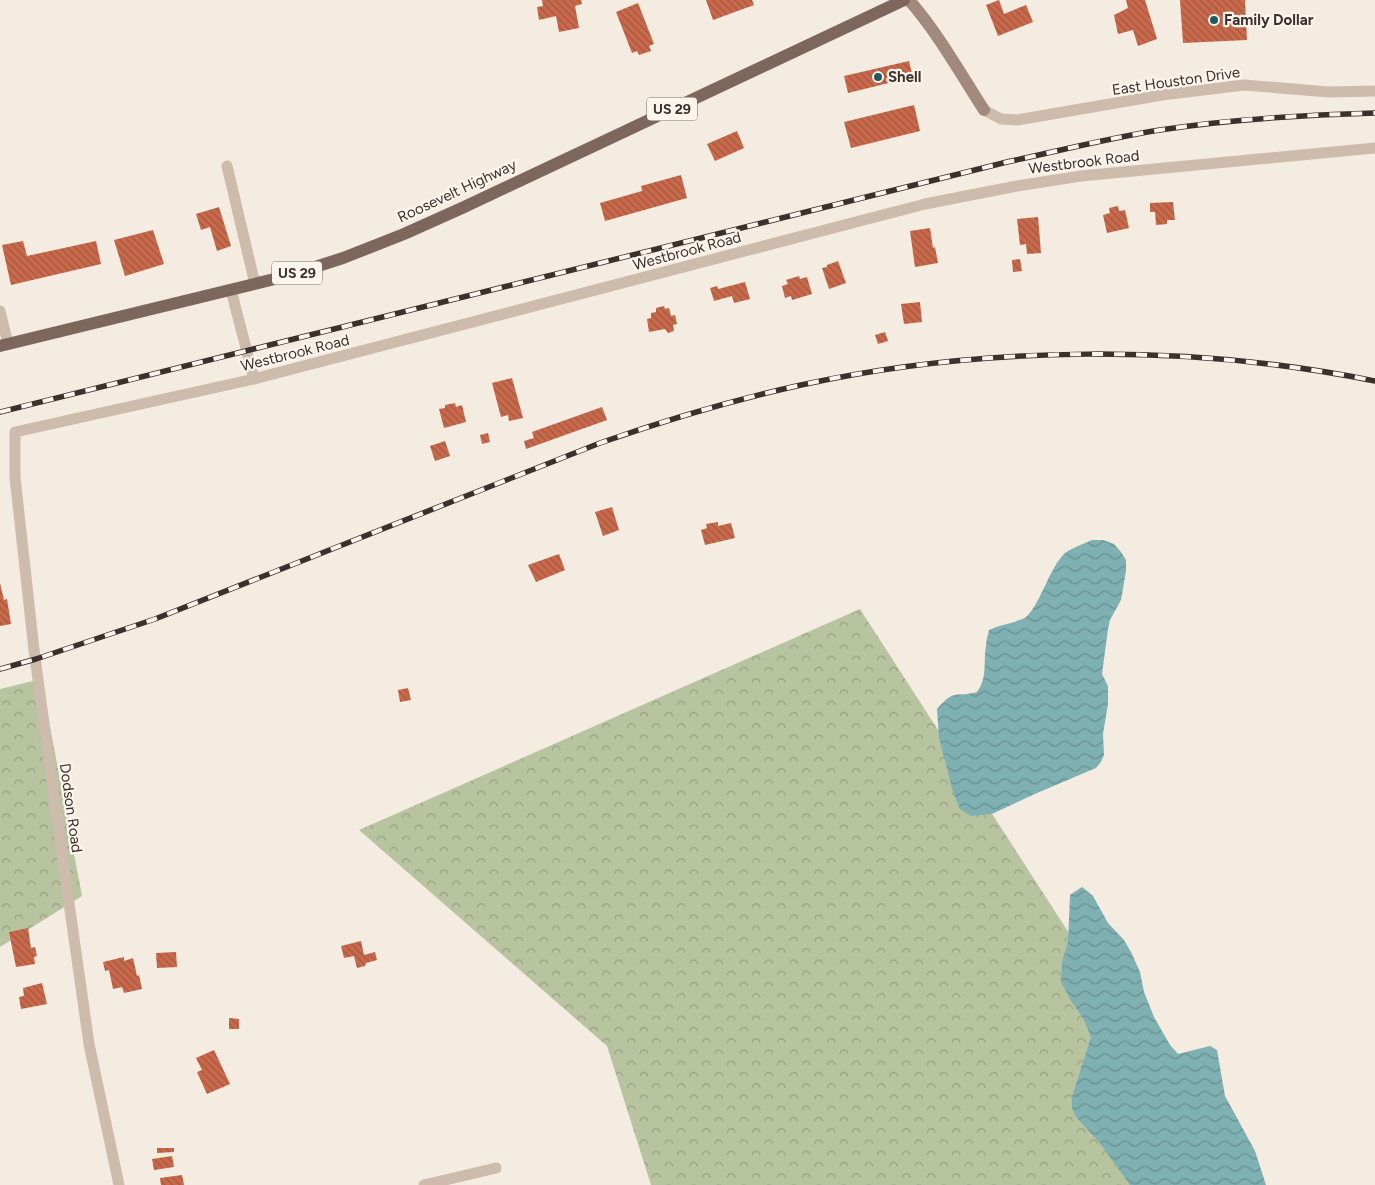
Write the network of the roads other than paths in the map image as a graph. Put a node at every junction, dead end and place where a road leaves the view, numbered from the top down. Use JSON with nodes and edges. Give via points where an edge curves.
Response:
{"nodes":[{"id":1,"x":904,"y":0,"type":"edge"},
{"id":2,"x":909,"y":0,"type":"edge"},
{"id":3,"x":1375,"y":91,"type":"edge"},
{"id":4,"x":984,"y":110,"type":"joint"},
{"id":5,"x":1375,"y":148,"type":"edge"},
{"id":6,"x":227,"y":166,"type":"dead end"},
{"id":7,"x":255,"y":284,"type":"junction"},
{"id":8,"x":232,"y":290,"type":"junction"},
{"id":9,"x":0,"y":311,"type":"edge"},
{"id":10,"x":4,"y":345,"type":"edge"},
{"id":11,"x":254,"y":379,"type":"junction"},
{"id":12,"x":15,"y":432,"type":"joint"},
{"id":13,"x":496,"y":1168,"type":"dead end"},
{"id":14,"x":120,"y":1185,"type":"edge"},
{"id":15,"x":424,"y":1185,"type":"edge"}],
"edges":[{"from":1,"to":7,"type":"main road","name":"Roosevelt Highway","number":"US 29","via":[[404,234],[342,258]]},
{"from":2,"to":4,"type":"street","via":[[936,35]]},
{"from":3,"to":4,"type":"street","name":"East Houston Drive","via":[[1329,92],[1244,85],[1017,120],[1001,119]]},
{"from":5,"to":11,"type":"street","name":"Westbrook Road","via":[[1081,176],[926,204]]},
{"from":6,"to":7,"type":"street"},
{"from":7,"to":8,"type":"main road","name":"Roosevelt Highway","number":"US 29"},
{"from":8,"to":10,"type":"main road","name":"Roosevelt Highway","number":"US 29"},
{"from":8,"to":11,"type":"street"},
{"from":9,"to":10,"type":"street"},
{"from":11,"to":12,"type":"street","name":"Westbrook Road"},
{"from":12,"to":14,"type":"street","name":"Dodson Road","via":[[15,477],[53,787],[89,1044]]},
{"from":13,"to":15,"type":"street"}]}
